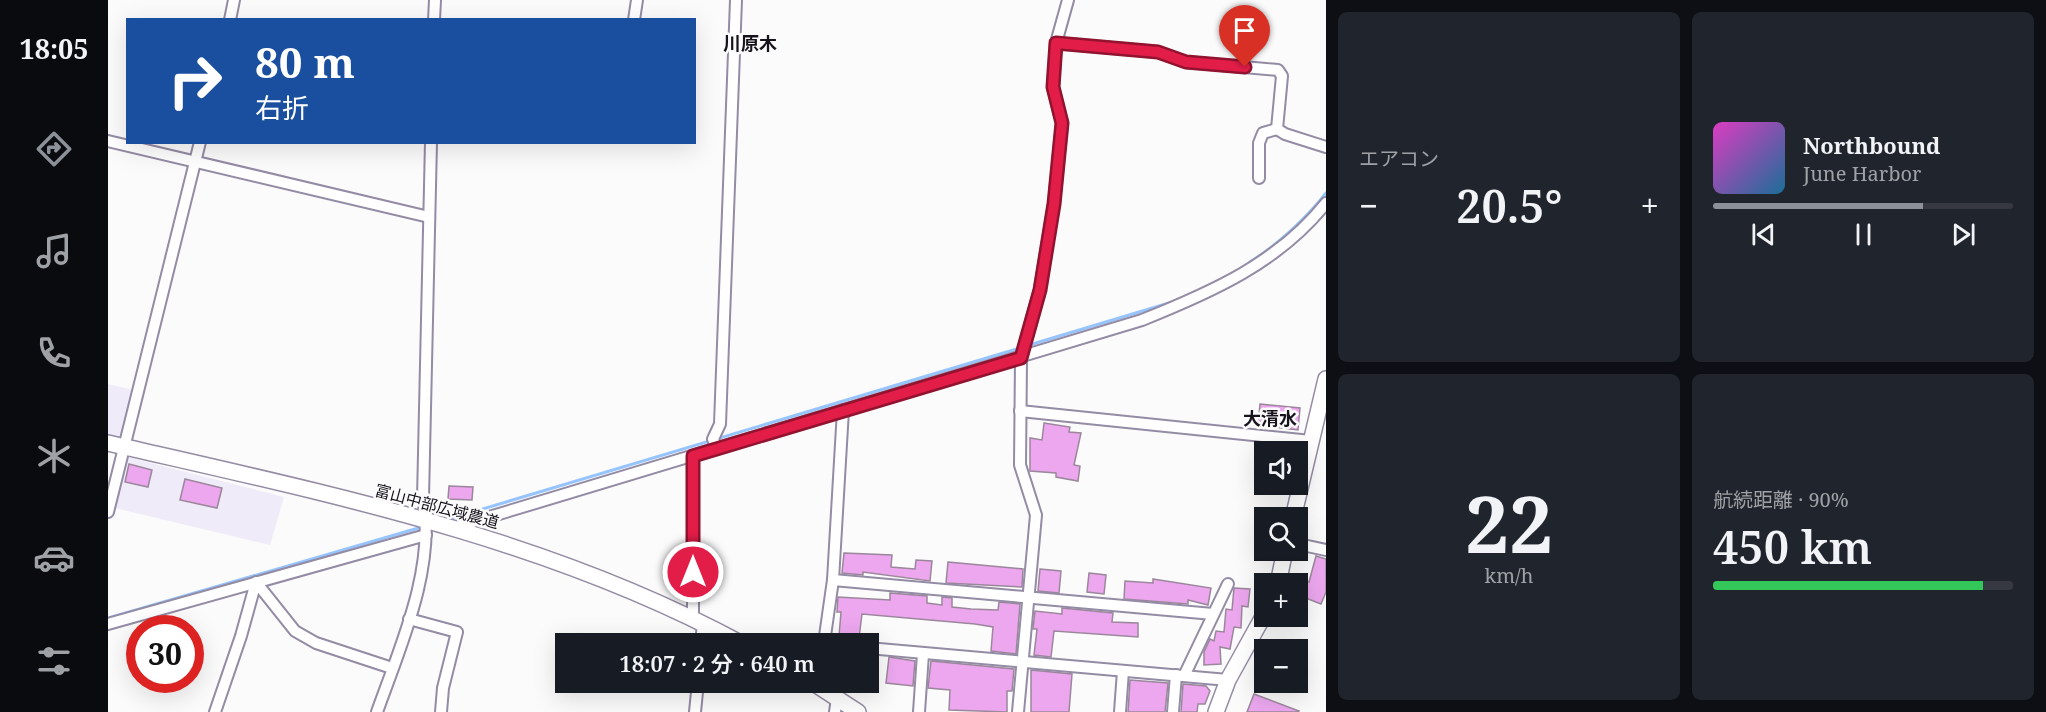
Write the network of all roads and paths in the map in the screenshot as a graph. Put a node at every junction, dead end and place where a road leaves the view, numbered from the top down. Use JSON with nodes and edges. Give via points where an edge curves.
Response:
{"nodes":[{"id":1,"x":234,"y":0,"type":"edge"},
{"id":2,"x":435,"y":0,"type":"edge"},
{"id":3,"x":637,"y":0,"type":"edge"},
{"id":4,"x":736,"y":0,"type":"edge"},
{"id":5,"x":1068,"y":0,"type":"edge"},
{"id":6,"x":230,"y":18,"type":"edge"},
{"id":7,"x":434,"y":18,"type":"edge"},
{"id":8,"x":634,"y":18,"type":"edge"},
{"id":9,"x":1056,"y":43,"type":"junction"},
{"id":10,"x":1277,"y":129,"type":"junction"},
{"id":11,"x":108,"y":141,"type":"edge"},
{"id":12,"x":199,"y":144,"type":"edge"},
{"id":13,"x":431,"y":144,"type":"edge"},
{"id":14,"x":1326,"y":147,"type":"edge"},
{"id":15,"x":195,"y":161,"type":"junction"},
{"id":16,"x":1259,"y":178,"type":"dead end"},
{"id":17,"x":1326,"y":203,"type":"edge"},
{"id":18,"x":429,"y":217,"type":"junction"},
{"id":19,"x":1021,"y":358,"type":"junction"},
{"id":20,"x":1326,"y":379,"type":"edge"},
{"id":21,"x":843,"y":410,"type":"junction"},
{"id":22,"x":1020,"y":411,"type":"junction"},
{"id":23,"x":1311,"y":441,"type":"junction"},
{"id":24,"x":108,"y":442,"type":"edge"},
{"id":25,"x":124,"y":446,"type":"junction"},
{"id":26,"x":717,"y":449,"type":"junction"},
{"id":27,"x":693,"y":456,"type":"junction"},
{"id":28,"x":1296,"y":507,"type":"edge"},
{"id":29,"x":108,"y":510,"type":"edge"},
{"id":30,"x":426,"y":527,"type":"junction"},
{"id":31,"x":456,"y":527,"type":"junction"},
{"id":32,"x":1308,"y":546,"type":"edge"},
{"id":33,"x":1326,"y":550,"type":"edge"},
{"id":34,"x":833,"y":580,"type":"junction"},
{"id":35,"x":256,"y":582,"type":"junction"},
{"id":36,"x":1227,"y":584,"type":"dead end"},
{"id":37,"x":1029,"y":599,"type":"junction"},
{"id":38,"x":1213,"y":614,"type":"junction"},
{"id":39,"x":410,"y":620,"type":"junction"},
{"id":40,"x":698,"y":620,"type":"junction"},
{"id":41,"x":108,"y":624,"type":"edge"},
{"id":42,"x":1257,"y":627,"type":"edge"},
{"id":43,"x":700,"y":633,"type":"edge"},
{"id":44,"x":722,"y":633,"type":"edge"},
{"id":45,"x":826,"y":633,"type":"edge"},
{"id":46,"x":879,"y":649,"type":"edge"},
{"id":47,"x":922,"y":654,"type":"junction"},
{"id":48,"x":1022,"y":662,"type":"junction"},
{"id":49,"x":393,"y":668,"type":"junction"},
{"id":50,"x":1123,"y":671,"type":"junction"},
{"id":51,"x":1180,"y":676,"type":"junction"},
{"id":52,"x":1228,"y":680,"type":"junction"},
{"id":53,"x":697,"y":693,"type":"edge"},
{"id":54,"x":823,"y":693,"type":"edge"},
{"id":55,"x":836,"y":705,"type":"edge"},
{"id":56,"x":215,"y":712,"type":"edge"},
{"id":57,"x":377,"y":712,"type":"edge"},
{"id":58,"x":441,"y":712,"type":"edge"},
{"id":59,"x":695,"y":712,"type":"edge"},
{"id":60,"x":858,"y":712,"type":"edge"},
{"id":61,"x":919,"y":712,"type":"edge"},
{"id":62,"x":1018,"y":712,"type":"edge"},
{"id":63,"x":1120,"y":712,"type":"edge"},
{"id":64,"x":1173,"y":712,"type":"edge"},
{"id":65,"x":1216,"y":712,"type":"edge"}],
"edges":[{"from":1,"to":6,"type":"street"},
{"from":2,"to":7,"type":"street"},
{"from":3,"to":8,"type":"street"},
{"from":4,"to":26,"type":"street","via":[[720,424],[713,439]]},
{"from":5,"to":9,"type":"street"},
{"from":9,"to":10,"type":"street","via":[[1158,52],[1186,62],[1278,70],[1282,76]]},
{"from":9,"to":19,"type":"street","via":[[1053,87],[1062,123],[1054,204],[1040,290]]},
{"from":10,"to":14,"type":"street"},
{"from":10,"to":16,"type":"street","via":[[1263,133],[1259,143]]},
{"from":11,"to":15,"type":"street"},
{"from":12,"to":15,"type":"street"},
{"from":13,"to":18,"type":"street"},
{"from":15,"to":18,"type":"street"},
{"from":15,"to":25,"type":"street"},
{"from":17,"to":19,"type":"street","via":[[1275,254],[1208,294],[1142,320]]},
{"from":18,"to":30,"type":"street","via":[[423,498]]},
{"from":19,"to":21,"type":"street"},
{"from":19,"to":22,"type":"street"},
{"from":20,"to":23,"type":"street"},
{"from":21,"to":26,"type":"street"},
{"from":21,"to":34,"type":"street"},
{"from":22,"to":23,"type":"street"},
{"from":22,"to":37,"type":"street","via":[[1020,465],[1036,515]]},
{"from":23,"to":28,"type":"street"},
{"from":24,"to":25,"type":"street","name":"富山中部広域農道"},
{"from":25,"to":29,"type":"street"},
{"from":25,"to":30,"type":"street","name":"富山中部広域農道"},
{"from":26,"to":27,"type":"street"},
{"from":27,"to":31,"type":"street"},
{"from":27,"to":40,"type":"street"},
{"from":30,"to":31,"type":"street","name":"富山中部広域農道"},
{"from":30,"to":35,"type":"street"},
{"from":30,"to":39,"type":"street"},
{"from":31,"to":40,"type":"street","name":"富山中部広域農道","via":[[575,567]]},
{"from":32,"to":33,"type":"street"},
{"from":34,"to":37,"type":"street"},
{"from":34,"to":45,"type":"street"},
{"from":35,"to":41,"type":"street"},
{"from":35,"to":49,"type":"street","via":[[295,631],[316,643]]},
{"from":35,"to":56,"type":"street"},
{"from":36,"to":38,"type":"street"},
{"from":37,"to":38,"type":"street"},
{"from":37,"to":48,"type":"street"},
{"from":38,"to":51,"type":"street"},
{"from":39,"to":49,"type":"street"},
{"from":39,"to":58,"type":"street","via":[[457,632]]},
{"from":40,"to":43,"type":"street"},
{"from":40,"to":44,"type":"street","name":"富山中部広域農道"},
{"from":42,"to":52,"type":"street"},
{"from":46,"to":47,"type":"street"},
{"from":47,"to":48,"type":"street"},
{"from":47,"to":61,"type":"street"},
{"from":48,"to":50,"type":"street"},
{"from":48,"to":62,"type":"street"},
{"from":49,"to":57,"type":"street"},
{"from":50,"to":51,"type":"street"},
{"from":50,"to":63,"type":"street"},
{"from":51,"to":52,"type":"street"},
{"from":51,"to":64,"type":"street"},
{"from":52,"to":65,"type":"street"},
{"from":53,"to":59,"type":"street"},
{"from":54,"to":55,"type":"street"},
{"from":55,"to":60,"type":"street"}]}
